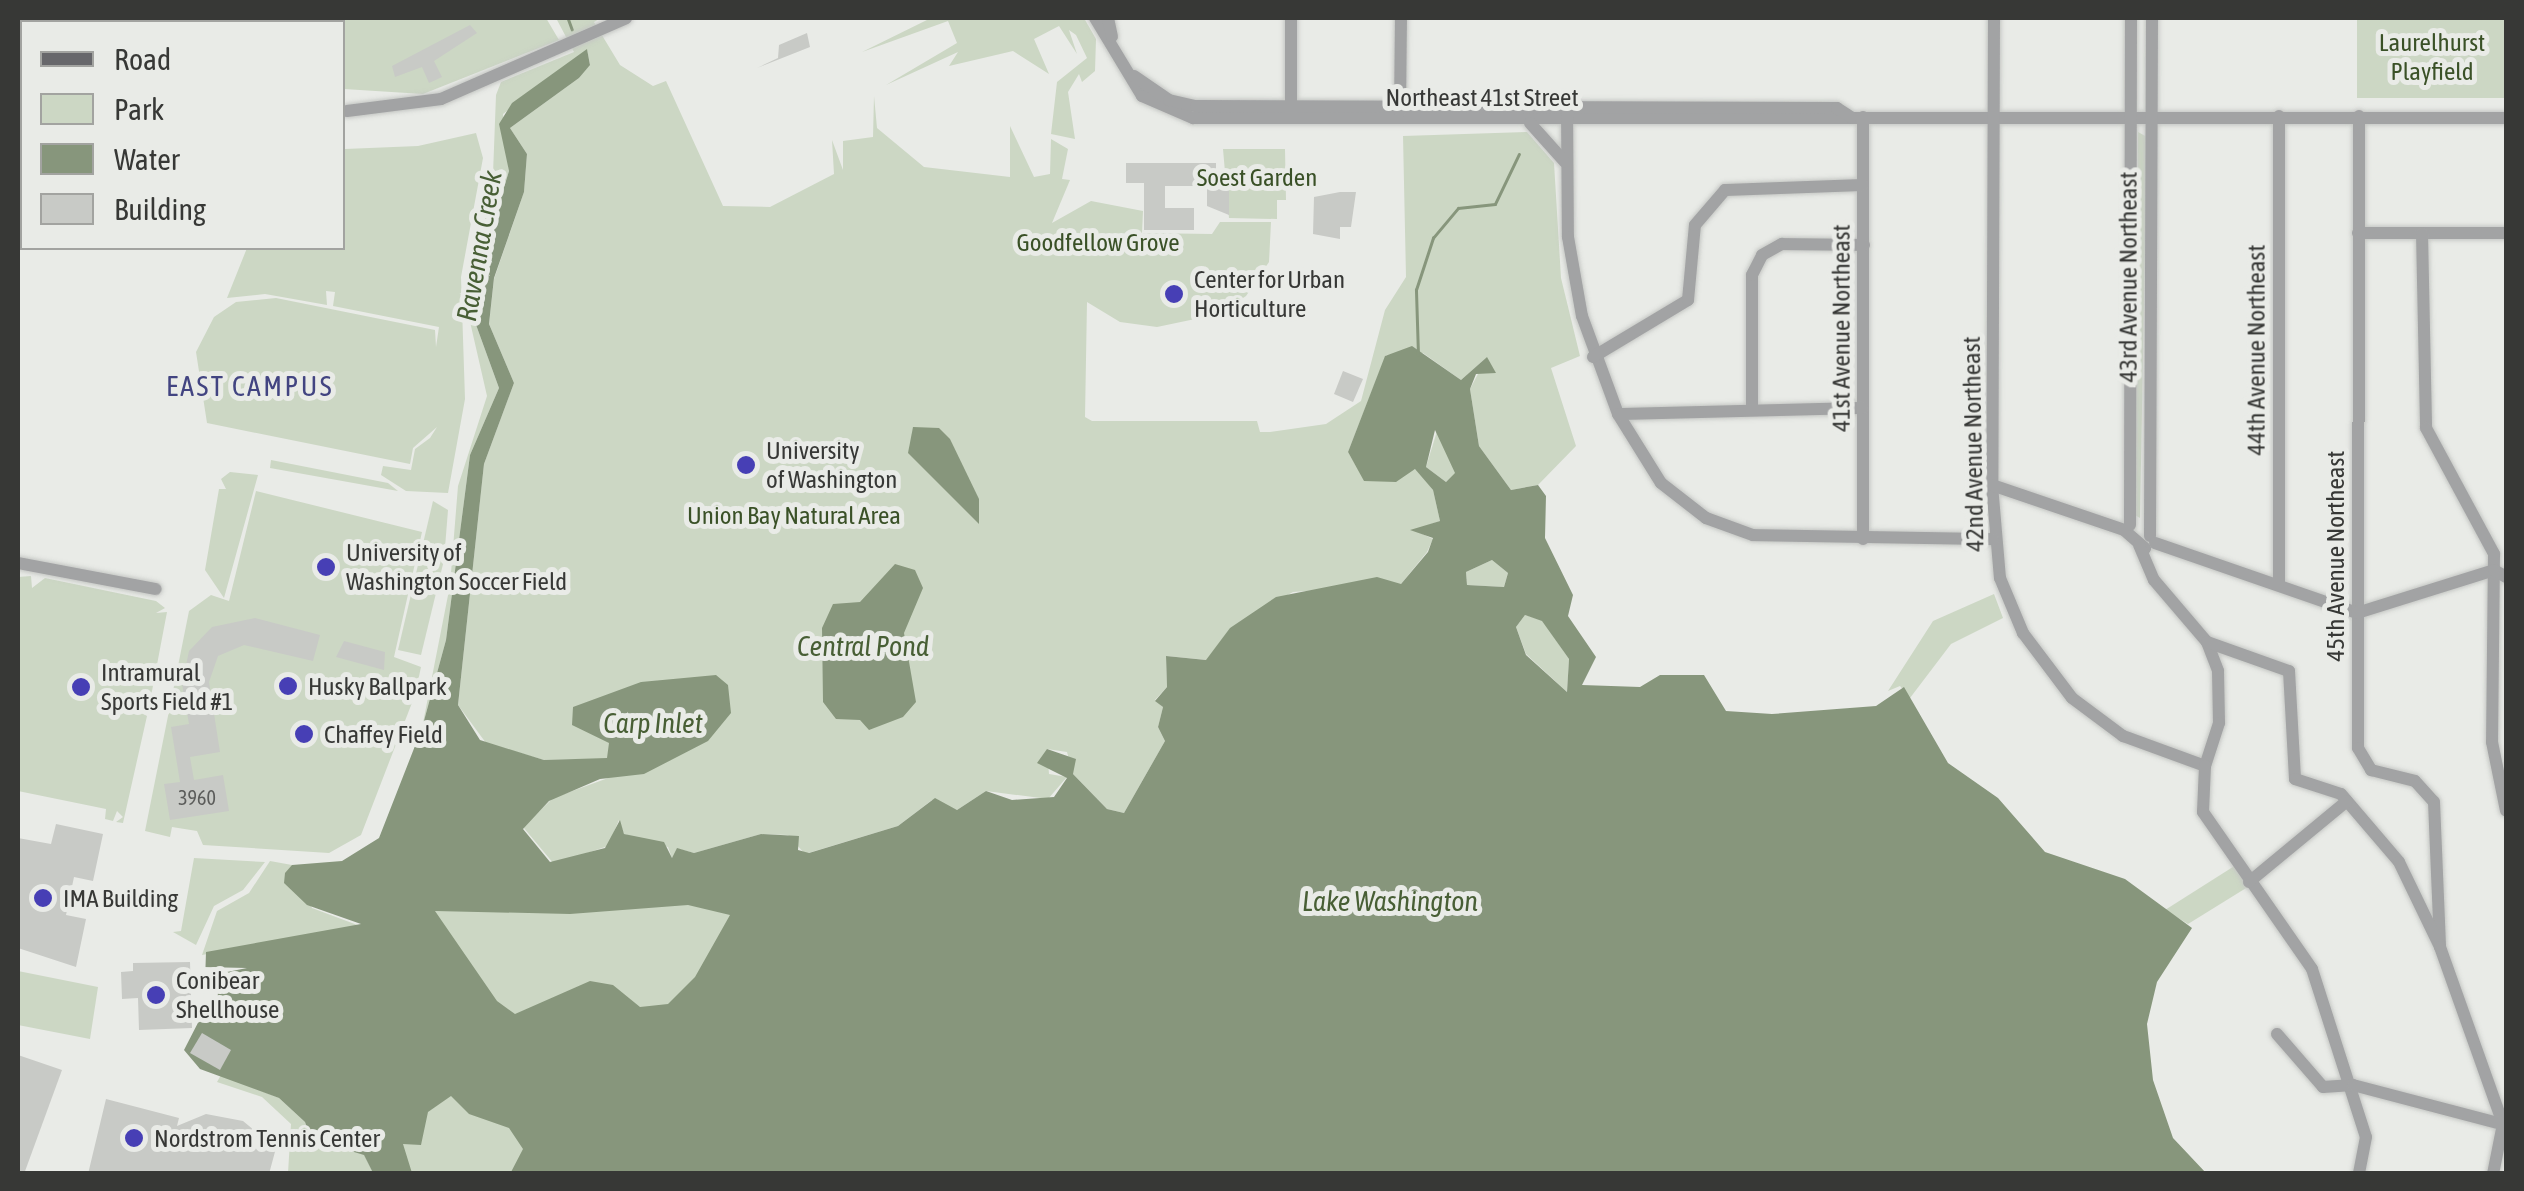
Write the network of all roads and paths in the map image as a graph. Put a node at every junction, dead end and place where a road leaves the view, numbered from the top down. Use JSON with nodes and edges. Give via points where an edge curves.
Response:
{"nodes":[{"id":1,"x":626,"y":18,"type":"edge"},
{"id":2,"x":1095,"y":18,"type":"edge"},
{"id":3,"x":1108,"y":18,"type":"edge"},
{"id":4,"x":1292,"y":18,"type":"edge"},
{"id":5,"x":1401,"y":18,"type":"edge"},
{"id":6,"x":1994,"y":18,"type":"edge"},
{"id":7,"x":2131,"y":18,"type":"edge"},
{"id":8,"x":2152,"y":18,"type":"edge"},
{"id":9,"x":1112,"y":37,"type":"junction"},
{"id":10,"x":347,"y":110,"type":"dead end"},
{"id":11,"x":1291,"y":113,"type":"junction"},
{"id":12,"x":1400,"y":113,"type":"junction"},
{"id":13,"x":1567,"y":113,"type":"junction"},
{"id":14,"x":2130,"y":115,"type":"junction"},
{"id":15,"x":1994,"y":116,"type":"junction"},
{"id":16,"x":2151,"y":116,"type":"junction"},
{"id":17,"x":2279,"y":116,"type":"junction"},
{"id":18,"x":2359,"y":116,"type":"junction"},
{"id":19,"x":1857,"y":117,"type":"junction"},
{"id":20,"x":2506,"y":118,"type":"edge"},
{"id":21,"x":1523,"y":120,"type":"junction"},
{"id":22,"x":1568,"y":169,"type":"junction"},
{"id":23,"x":1864,"y":184,"type":"junction"},
{"id":24,"x":2358,"y":233,"type":"junction"},
{"id":25,"x":2422,"y":233,"type":"junction"},
{"id":26,"x":2506,"y":233,"type":"edge"},
{"id":27,"x":1864,"y":245,"type":"junction"},
{"id":28,"x":1594,"y":356,"type":"junction"},
{"id":29,"x":1752,"y":408,"type":"junction"},
{"id":30,"x":1863,"y":408,"type":"junction"},
{"id":31,"x":1618,"y":414,"type":"junction"},
{"id":32,"x":1992,"y":485,"type":"junction"},
{"id":33,"x":2127,"y":528,"type":"junction"},
{"id":34,"x":1993,"y":539,"type":"junction"},
{"id":35,"x":1864,"y":540,"type":"junction"},
{"id":36,"x":2148,"y":541,"type":"junction"},
{"id":37,"x":18,"y":563,"type":"edge"},
{"id":38,"x":2500,"y":573,"type":"edge"},
{"id":39,"x":2279,"y":584,"type":"junction"},
{"id":40,"x":156,"y":589,"type":"dead end"},
{"id":41,"x":2358,"y":612,"type":"junction"},
{"id":42,"x":2208,"y":642,"type":"junction"},
{"id":43,"x":2205,"y":766,"type":"junction"},
{"id":44,"x":2347,"y":800,"type":"junction"},
{"id":45,"x":2506,"y":811,"type":"edge"},
{"id":46,"x":2249,"y":882,"type":"junction"},
{"id":47,"x":2440,"y":947,"type":"junction"},
{"id":48,"x":2277,"y":1034,"type":"dead end"},
{"id":49,"x":2353,"y":1084,"type":"junction"},
{"id":50,"x":2505,"y":1125,"type":"edge"},
{"id":51,"x":2359,"y":1174,"type":"edge"},
{"id":52,"x":2494,"y":1174,"type":"edge"}],
"edges":[{"from":1,"to":10,"type":"street","via":[[441,99]]},
{"from":2,"to":9,"type":"street"},
{"from":3,"to":9,"type":"street"},
{"from":4,"to":11,"type":"street"},
{"from":5,"to":12,"type":"street"},
{"from":6,"to":15,"type":"street","name":"42nd Avenue Northeast"},
{"from":7,"to":14,"type":"street","name":"43rd Avenue Northeast"},
{"from":8,"to":16,"type":"street","name":"43rd Avenue Northeast"},
{"from":9,"to":11,"type":"street","name":"Northeast 41st Street","via":[[1142,96],[1174,115]]},
{"from":11,"to":12,"type":"street","name":"Northeast 41st Street"},
{"from":12,"to":13,"type":"street","name":"Northeast 41st Street"},
{"from":12,"to":21,"type":"street","name":"Northeast 41st Street"},
{"from":13,"to":19,"type":"street","name":"Northeast 41st Street","via":[[1837,108]]},
{"from":13,"to":21,"type":"street","name":"Northeast 41st Street"},
{"from":13,"to":22,"type":"street"},
{"from":14,"to":15,"type":"street","name":"Northeast 41st Street"},
{"from":14,"to":16,"type":"street","name":"Northeast 41st Street"},
{"from":14,"to":33,"type":"street","name":"43rd Avenue Northeast"},
{"from":15,"to":19,"type":"street","name":"Northeast 41st Street"},
{"from":15,"to":32,"type":"street","name":"42nd Avenue Northeast"},
{"from":16,"to":17,"type":"street","name":"Northeast 41st Street"},
{"from":16,"to":36,"type":"street","name":"43rd Avenue Northeast"},
{"from":17,"to":18,"type":"street","name":"Northeast 41st Street"},
{"from":17,"to":39,"type":"street","name":"44th Avenue Northeast"},
{"from":18,"to":20,"type":"street","name":"Northeast 41st Street"},
{"from":18,"to":24,"type":"street","name":"45th Avenue Northeast"},
{"from":19,"to":23,"type":"street","name":"41st Avenue Northeast"},
{"from":21,"to":22,"type":"street","via":[[1547,133]]},
{"from":22,"to":28,"type":"street","via":[[1573,274]]},
{"from":23,"to":27,"type":"street","name":"41st Avenue Northeast"},
{"from":23,"to":28,"type":"street","via":[[1725,190],[1695,225],[1688,300]]},
{"from":24,"to":25,"type":"street"},
{"from":24,"to":41,"type":"street","name":"45th Avenue Northeast"},
{"from":25,"to":26,"type":"street"},
{"from":25,"to":38,"type":"street","via":[[2426,428],[2490,540]]},
{"from":27,"to":29,"type":"street","via":[[1782,244],[1762,255],[1752,276]]},
{"from":27,"to":30,"type":"street","name":"41st Avenue Northeast"},
{"from":28,"to":31,"type":"street"},
{"from":29,"to":30,"type":"street"},
{"from":29,"to":31,"type":"street"},
{"from":30,"to":35,"type":"street","name":"41st Avenue Northeast"},
{"from":31,"to":35,"type":"street","via":[[1661,482],[1706,518],[1770,538]]},
{"from":32,"to":33,"type":"street"},
{"from":32,"to":34,"type":"street","name":"42nd Avenue Northeast"},
{"from":33,"to":36,"type":"street"},
{"from":34,"to":35,"type":"street"},
{"from":34,"to":43,"type":"street","name":"42nd Avenue Northeast","via":[[2023,633],[2072,698],[2123,736]]},
{"from":36,"to":39,"type":"street"},
{"from":36,"to":42,"type":"street","name":"43rd Avenue Northeast","via":[[2154,580]]},
{"from":37,"to":40,"type":"street"},
{"from":38,"to":41,"type":"street"},
{"from":38,"to":45,"type":"street","via":[[2492,742]]},
{"from":39,"to":41,"type":"street"},
{"from":41,"to":47,"type":"street","name":"45th Avenue Northeast","via":[[2359,754],[2371,770],[2421,784],[2434,802]]},
{"from":42,"to":43,"type":"street","via":[[2220,708]]},
{"from":42,"to":44,"type":"street","via":[[2290,671],[2293,774],[2304,787],[2333,789]]},
{"from":43,"to":46,"type":"street","via":[[2203,812]]},
{"from":44,"to":46,"type":"street"},
{"from":44,"to":47,"type":"street","via":[[2398,862]]},
{"from":46,"to":49,"type":"street","via":[[2312,969]]},
{"from":47,"to":50,"type":"street"},
{"from":48,"to":49,"type":"street","via":[[2323,1086]]},
{"from":49,"to":50,"type":"street"},
{"from":49,"to":51,"type":"street","via":[[2367,1142]]},
{"from":50,"to":52,"type":"street"}]}
